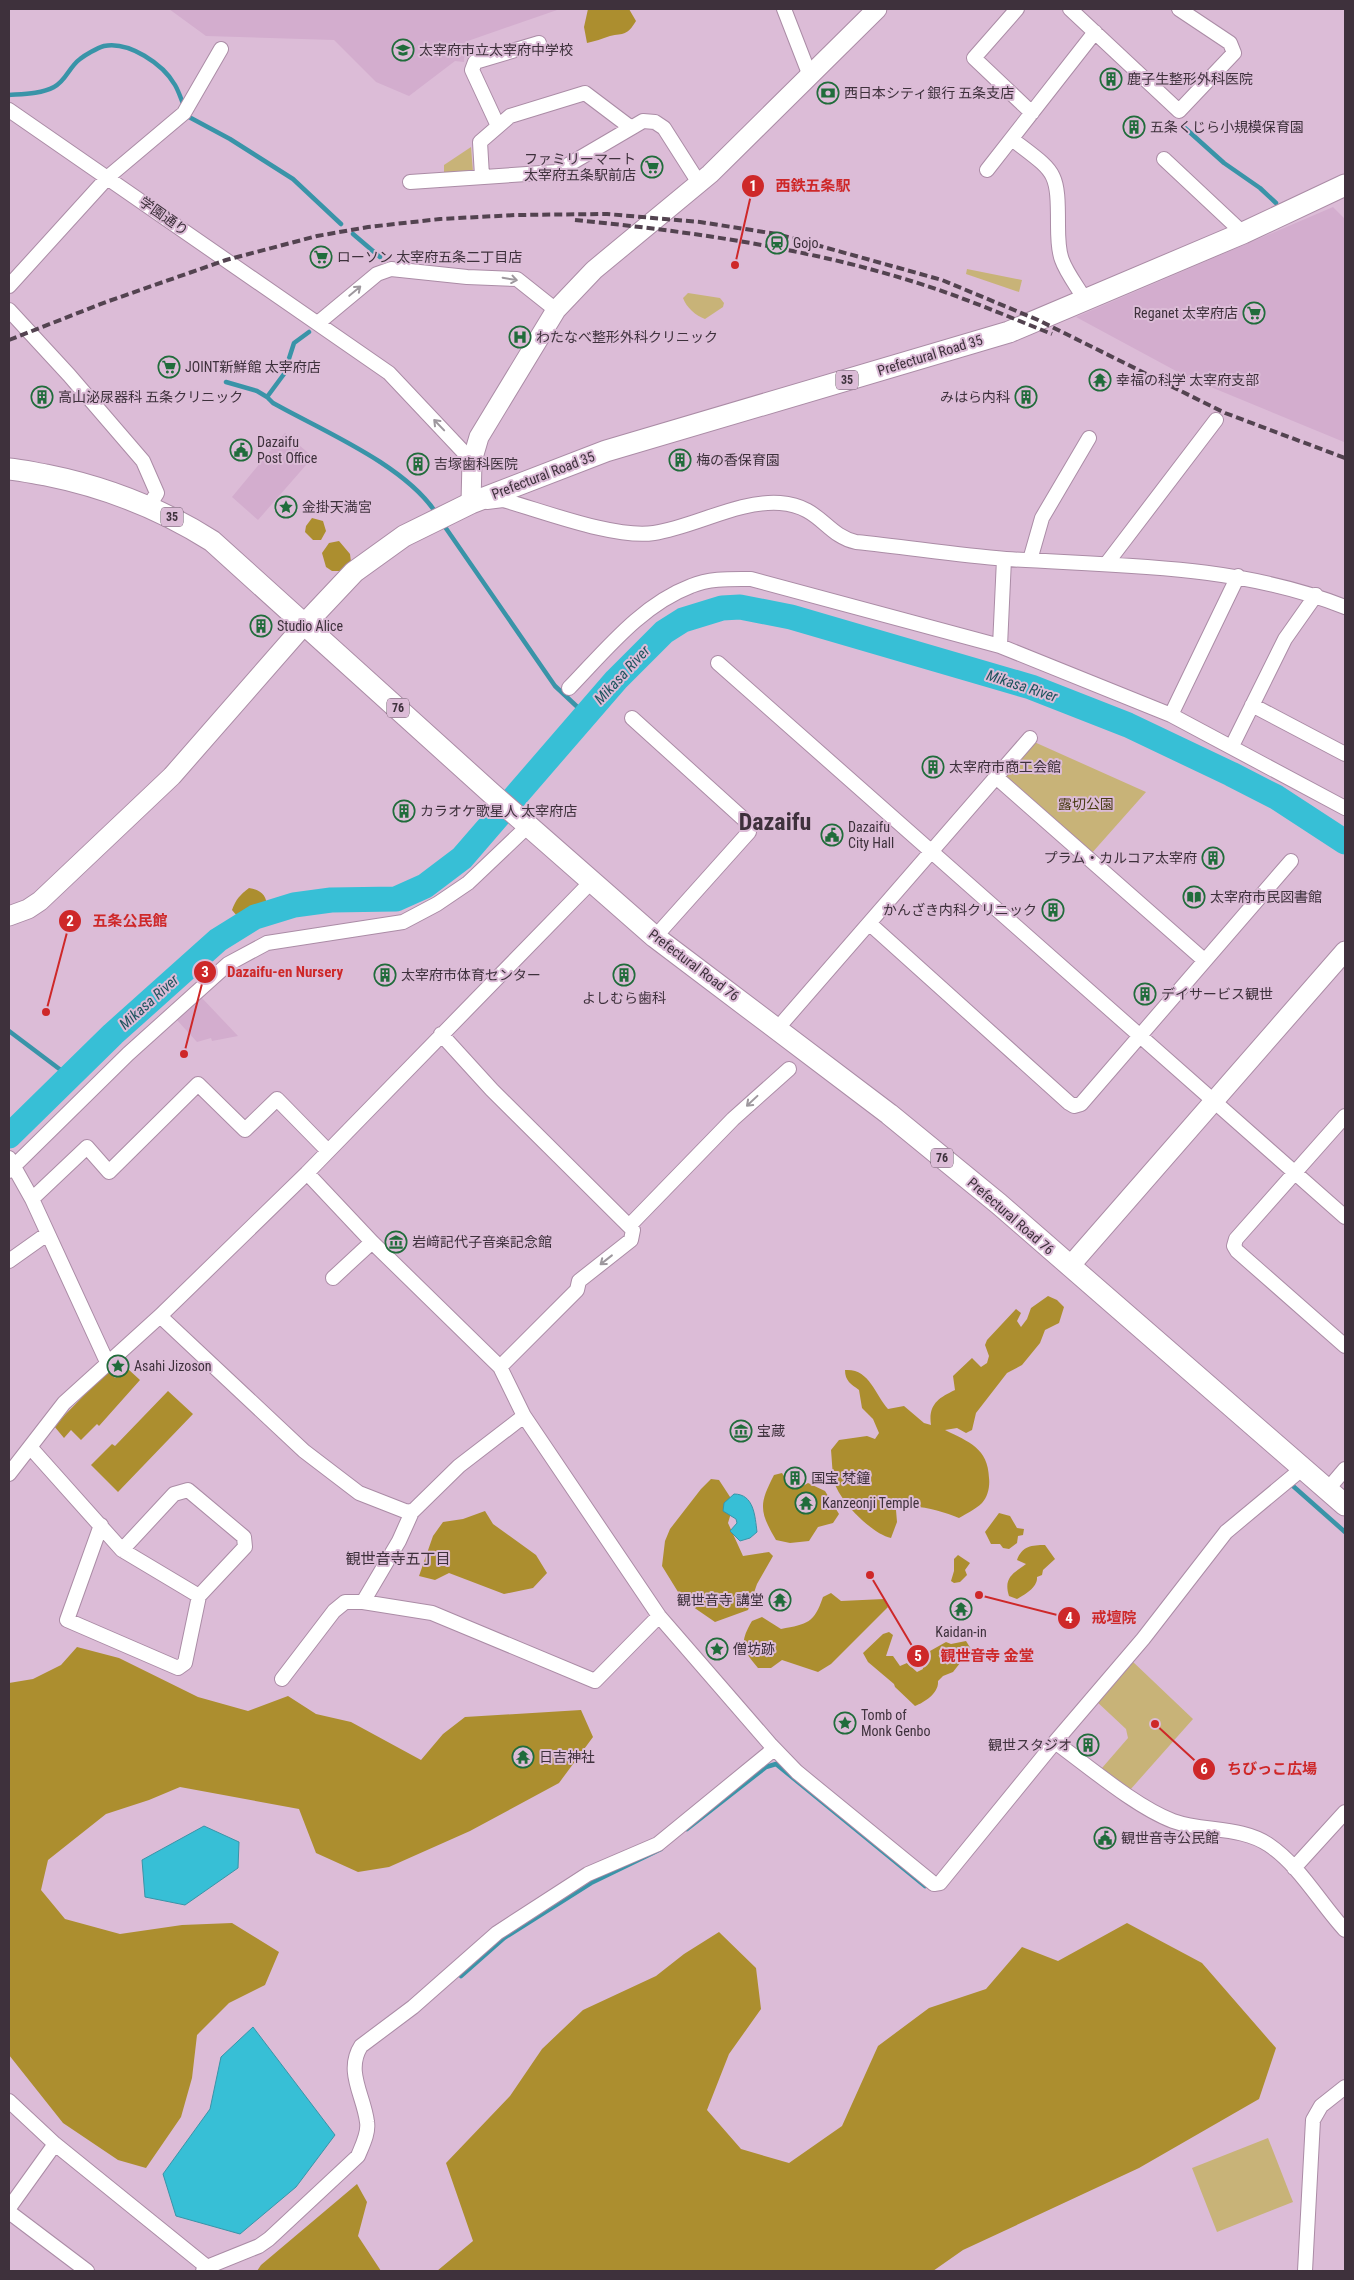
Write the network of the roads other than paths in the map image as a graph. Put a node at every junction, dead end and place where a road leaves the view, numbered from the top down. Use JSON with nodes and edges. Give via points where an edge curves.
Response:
{"nodes":[{"id":1,"x":784,"y":9,"type":"edge"},
{"id":2,"x":877,"y":9,"type":"edge"},
{"id":3,"x":1017,"y":9,"type":"edge"},
{"id":4,"x":1070,"y":9,"type":"edge"},
{"id":5,"x":1178,"y":9,"type":"edge"},
{"id":6,"x":1095,"y":32,"type":"junction"},
{"id":7,"x":539,"y":42,"type":"dead end"},
{"id":8,"x":221,"y":49,"type":"dead end"},
{"id":9,"x":810,"y":76,"type":"junction"},
{"id":10,"x":9,"y":110,"type":"edge"},
{"id":11,"x":1032,"y":113,"type":"junction"},
{"id":12,"x":498,"y":126,"type":"junction"},
{"id":13,"x":630,"y":127,"type":"junction"},
{"id":14,"x":1013,"y":140,"type":"junction"},
{"id":15,"x":1164,"y":159,"type":"dead end"},
{"id":16,"x":987,"y":170,"type":"dead end"},
{"id":17,"x":482,"y":176,"type":"junction"},
{"id":18,"x":108,"y":177,"type":"junction"},
{"id":19,"x":410,"y":182,"type":"dead end"},
{"id":20,"x":699,"y":183,"type":"junction"},
{"id":21,"x":1345,"y":185,"type":"edge"},
{"id":22,"x":1243,"y":233,"type":"junction"},
{"id":23,"x":9,"y":286,"type":"edge"},
{"id":24,"x":1086,"y":300,"type":"junction"},
{"id":25,"x":9,"y":310,"type":"edge"},
{"id":26,"x":556,"y":310,"type":"junction"},
{"id":27,"x":318,"y":323,"type":"junction"},
{"id":28,"x":1216,"y":420,"type":"dead end"},
{"id":29,"x":1090,"y":438,"type":"dead end"},
{"id":30,"x":472,"y":460,"type":"junction"},
{"id":31,"x":9,"y":469,"type":"edge"},
{"id":32,"x":471,"y":503,"type":"junction"},
{"id":33,"x":149,"y":506,"type":"junction"},
{"id":34,"x":1004,"y":559,"type":"junction"},
{"id":35,"x":1030,"y":560,"type":"junction"},
{"id":36,"x":1107,"y":563,"type":"junction"},
{"id":37,"x":1238,"y":576,"type":"junction"},
{"id":38,"x":1316,"y":595,"type":"junction"},
{"id":39,"x":1345,"y":607,"type":"edge"},
{"id":40,"x":305,"y":624,"type":"junction"},
{"id":41,"x":1000,"y":646,"type":"junction"},
{"id":42,"x":718,"y":663,"type":"dead end"},
{"id":43,"x":569,"y":688,"type":"dead end"},
{"id":44,"x":1252,"y":705,"type":"junction"},
{"id":45,"x":1171,"y":715,"type":"junction"},
{"id":46,"x":632,"y":718,"type":"dead end"},
{"id":47,"x":1030,"y":738,"type":"dead end"},
{"id":48,"x":1232,"y":746,"type":"junction"},
{"id":49,"x":1345,"y":754,"type":"edge"},
{"id":50,"x":996,"y":777,"type":"junction"},
{"id":51,"x":1345,"y":808,"type":"edge"},
{"id":52,"x":527,"y":825,"type":"junction"},
{"id":53,"x":932,"y":850,"type":"junction"},
{"id":54,"x":1291,"y":861,"type":"dead end"},
{"id":55,"x":590,"y":882,"type":"junction"},
{"id":56,"x":9,"y":916,"type":"edge"},
{"id":57,"x":870,"y":924,"type":"junction"},
{"id":58,"x":655,"y":936,"type":"junction"},
{"id":59,"x":1345,"y":951,"type":"edge"},
{"id":60,"x":1204,"y":960,"type":"junction"},
{"id":61,"x":777,"y":1029,"type":"junction"},
{"id":62,"x":441,"y":1034,"type":"junction"},
{"id":63,"x":1141,"y":1034,"type":"junction"},
{"id":64,"x":789,"y":1069,"type":"dead end"},
{"id":65,"x":1215,"y":1101,"type":"junction"},
{"id":66,"x":1345,"y":1116,"type":"edge"},
{"id":67,"x":328,"y":1151,"type":"junction"},
{"id":68,"x":11,"y":1164,"type":"edge"},
{"id":69,"x":1295,"y":1171,"type":"junction"},
{"id":70,"x":307,"y":1173,"type":"junction"},
{"id":71,"x":32,"y":1199,"type":"junction"},
{"id":72,"x":1345,"y":1217,"type":"edge"},
{"id":73,"x":629,"y":1226,"type":"junction"},
{"id":74,"x":46,"y":1234,"type":"junction"},
{"id":75,"x":372,"y":1242,"type":"junction"},
{"id":76,"x":9,"y":1261,"type":"edge"},
{"id":77,"x":1070,"y":1266,"type":"junction"},
{"id":78,"x":333,"y":1278,"type":"dead end"},
{"id":79,"x":160,"y":1316,"type":"junction"},
{"id":80,"x":1345,"y":1346,"type":"edge"},
{"id":81,"x":107,"y":1362,"type":"junction"},
{"id":82,"x":500,"y":1367,"type":"junction"},
{"id":83,"x":524,"y":1416,"type":"junction"},
{"id":84,"x":30,"y":1447,"type":"junction"},
{"id":85,"x":1303,"y":1468,"type":"junction"},
{"id":86,"x":1345,"y":1470,"type":"edge"},
{"id":87,"x":9,"y":1474,"type":"edge"},
{"id":88,"x":1328,"y":1489,"type":"junction"},
{"id":89,"x":1345,"y":1505,"type":"edge"},
{"id":90,"x":412,"y":1512,"type":"junction"},
{"id":91,"x":101,"y":1526,"type":"junction"},
{"id":92,"x":122,"y":1550,"type":"junction"},
{"id":93,"x":199,"y":1596,"type":"junction"},
{"id":94,"x":363,"y":1602,"type":"junction"},
{"id":95,"x":659,"y":1616,"type":"junction"},
{"id":96,"x":282,"y":1680,"type":"dead end"},
{"id":97,"x":1055,"y":1742,"type":"junction"},
{"id":98,"x":774,"y":1749,"type":"junction"},
{"id":99,"x":1345,"y":1812,"type":"edge"},
{"id":100,"x":1294,"y":1868,"type":"junction"},
{"id":101,"x":1345,"y":1930,"type":"edge"},
{"id":102,"x":1345,"y":2087,"type":"edge"},
{"id":103,"x":9,"y":2101,"type":"edge"},
{"id":104,"x":56,"y":2144,"type":"junction"},
{"id":105,"x":9,"y":2208,"type":"edge"},
{"id":106,"x":9,"y":2212,"type":"edge"},
{"id":107,"x":206,"y":2269,"type":"edge"},
{"id":108,"x":87,"y":2271,"type":"edge"},
{"id":109,"x":1305,"y":2271,"type":"edge"}],
"edges":[{"from":1,"to":9,"type":"street"},
{"from":2,"to":9,"type":"street"},
{"from":3,"to":11,"type":"street","via":[[974,58]]},
{"from":4,"to":6,"type":"street"},
{"from":5,"to":6,"type":"street","via":[[1230,43],[1234,53],[1179,111]]},
{"from":6,"to":11,"type":"street"},
{"from":7,"to":12,"type":"street","via":[[475,62],[472,70]]},
{"from":8,"to":18,"type":"street","via":[[184,114]]},
{"from":9,"to":20,"type":"street"},
{"from":10,"to":18,"type":"street","name":"学園通り"},
{"from":11,"to":14,"type":"street"},
{"from":12,"to":13,"type":"street","via":[[510,116],[585,93]]},
{"from":12,"to":17,"type":"street","via":[[480,142]]},
{"from":13,"to":17,"type":"street","via":[[556,172]]},
{"from":13,"to":20,"type":"street","via":[[643,121],[654,122],[664,128]]},
{"from":14,"to":16,"type":"street"},
{"from":14,"to":24,"type":"street","via":[[1054,175],[1061,259]]},
{"from":15,"to":22,"type":"street"},
{"from":17,"to":19,"type":"street"},
{"from":18,"to":23,"type":"street"},
{"from":18,"to":27,"type":"street","name":"学園通り"},
{"from":20,"to":26,"type":"street","via":[[594,270]]},
{"from":21,"to":22,"type":"main road","name":"Prefectural Road 35","number":"35"},
{"from":22,"to":24,"type":"main road","name":"Prefectural Road 35","number":"35"},
{"from":24,"to":32,"type":"main road","name":"Prefectural Road 35","number":"35","via":[[1009,332],[606,451]]},
{"from":25,"to":33,"type":"street","via":[[143,461],[157,493]]},
{"from":27,"to":26,"type":"street","one_way":true,"via":[[377,274],[391,269],[516,279]]},
{"from":26,"to":30,"type":"street","via":[[479,437]]},
{"from":30,"to":27,"type":"street","name":"学園通り","one_way":true,"via":[[389,373]]},
{"from":28,"to":36,"type":"street"},
{"from":29,"to":35,"type":"street","via":[[1042,518]]},
{"from":30,"to":32,"type":"street"},
{"from":31,"to":33,"type":"main road","number":"35","via":[[87,484]]},
{"from":32,"to":34,"type":"street","via":[[503,500],[636,534],[656,533],[758,504],[780,503],[808,510],[848,540]]},
{"from":32,"to":40,"type":"main road","name":"Prefectural Road 35","number":"35","via":[[404,536],[354,572]]},
{"from":33,"to":40,"type":"main road","number":"35","via":[[212,541]]},
{"from":34,"to":35,"type":"street"},
{"from":34,"to":41,"type":"street"},
{"from":35,"to":36,"type":"street"},
{"from":36,"to":37,"type":"street"},
{"from":37,"to":38,"type":"street"},
{"from":37,"to":45,"type":"street"},
{"from":38,"to":39,"type":"street"},
{"from":38,"to":44,"type":"street","via":[[1285,639]]},
{"from":40,"to":52,"type":"main road","number":"76"},
{"from":40,"to":56,"type":"street","via":[[172,776],[40,901]]},
{"from":41,"to":43,"type":"street","via":[[751,579],[722,579],[692,585],[657,605],[628,628]]},
{"from":41,"to":45,"type":"street"},
{"from":42,"to":53,"type":"street"},
{"from":44,"to":48,"type":"street"},
{"from":44,"to":49,"type":"street"},
{"from":45,"to":48,"type":"street"},
{"from":46,"to":58,"type":"street","via":[[748,823],[749,832]]},
{"from":47,"to":50,"type":"street"},
{"from":48,"to":51,"type":"street"},
{"from":50,"to":53,"type":"street"},
{"from":50,"to":60,"type":"street"},
{"from":52,"to":55,"type":"main road","name":"Prefectural Road 76","number":"76"},
{"from":52,"to":68,"type":"street","via":[[468,884],[403,922],[266,943],[228,964]]},
{"from":53,"to":57,"type":"street"},
{"from":53,"to":63,"type":"street"},
{"from":54,"to":60,"type":"street"},
{"from":55,"to":58,"type":"main road","name":"Prefectural Road 76","number":"76"},
{"from":55,"to":62,"type":"street"},
{"from":57,"to":61,"type":"street"},
{"from":57,"to":63,"type":"street","via":[[1068,1104],[1081,1104]]},
{"from":58,"to":61,"type":"main road","name":"Prefectural Road 76","number":"76"},
{"from":59,"to":65,"type":"street"},
{"from":60,"to":63,"type":"street"},
{"from":61,"to":77,"type":"main road","name":"Prefectural Road 76","number":"76","via":[[911,1132]]},
{"from":62,"to":67,"type":"street"},
{"from":62,"to":73,"type":"street","via":[[492,1090]]},
{"from":63,"to":65,"type":"street"},
{"from":64,"to":73,"type":"street","one_way":true,"via":[[733,1120]]},
{"from":65,"to":69,"type":"street"},
{"from":65,"to":77,"type":"street"},
{"from":66,"to":69,"type":"street"},
{"from":67,"to":70,"type":"street"},
{"from":67,"to":71,"type":"street","via":[[276,1099],[245,1130],[198,1084],[109,1172],[87,1147]]},
{"from":68,"to":71,"type":"street"},
{"from":69,"to":72,"type":"street"},
{"from":69,"to":80,"type":"street","via":[[1236,1239],[1234,1246]]},
{"from":70,"to":75,"type":"street"},
{"from":70,"to":79,"type":"street"},
{"from":71,"to":74,"type":"street"},
{"from":73,"to":82,"type":"street","one_way":true,"via":[[633,1230],[631,1240],[579,1281],[577,1290]]},
{"from":74,"to":76,"type":"street"},
{"from":74,"to":81,"type":"street"},
{"from":75,"to":78,"type":"street"},
{"from":75,"to":82,"type":"street"},
{"from":77,"to":85,"type":"main road","name":"Prefectural Road 76","number":"76"},
{"from":79,"to":81,"type":"street"},
{"from":79,"to":90,"type":"street","via":[[304,1451],[359,1493]]},
{"from":81,"to":84,"type":"street","via":[[64,1403]]},
{"from":82,"to":83,"type":"street"},
{"from":83,"to":90,"type":"street","via":[[459,1466]]},
{"from":83,"to":95,"type":"street"},
{"from":84,"to":87,"type":"street"},
{"from":84,"to":91,"type":"street"},
{"from":85,"to":88,"type":"main road","name":"Prefectural Road 76","number":"76"},
{"from":85,"to":97,"type":"street","via":[[1226,1532],[1142,1640]]},
{"from":86,"to":88,"type":"street"},
{"from":88,"to":89,"type":"main road","name":"Prefectural Road 76","number":"76"},
{"from":90,"to":94,"type":"street"},
{"from":91,"to":92,"type":"street"},
{"from":91,"to":93,"type":"street","via":[[67,1620],[178,1668],[185,1663]]},
{"from":92,"to":93,"type":"street"},
{"from":92,"to":93,"type":"street","via":[[174,1494],[188,1490],[244,1537],[245,1546]]},
{"from":94,"to":95,"type":"street","via":[[432,1613],[595,1681]]},
{"from":94,"to":96,"type":"street","via":[[345,1602],[334,1611]]},
{"from":95,"to":98,"type":"street"},
{"from":97,"to":98,"type":"street","via":[[940,1883],[934,1884],[797,1772]]},
{"from":97,"to":100,"type":"street","via":[[1146,1807],[1173,1821],[1258,1840],[1269,1845]]},
{"from":98,"to":107,"type":"street","via":[[658,1844],[588,1874],[498,1933],[413,2007],[361,2046],[354,2068],[368,2124],[358,2156],[269,2239]]},
{"from":99,"to":100,"type":"street"},
{"from":100,"to":101,"type":"street"},
{"from":102,"to":109,"type":"street","via":[[1322,2106],[1313,2120]]},
{"from":103,"to":104,"type":"street"},
{"from":104,"to":105,"type":"street"},
{"from":104,"to":107,"type":"street"},
{"from":106,"to":108,"type":"street"}]}
